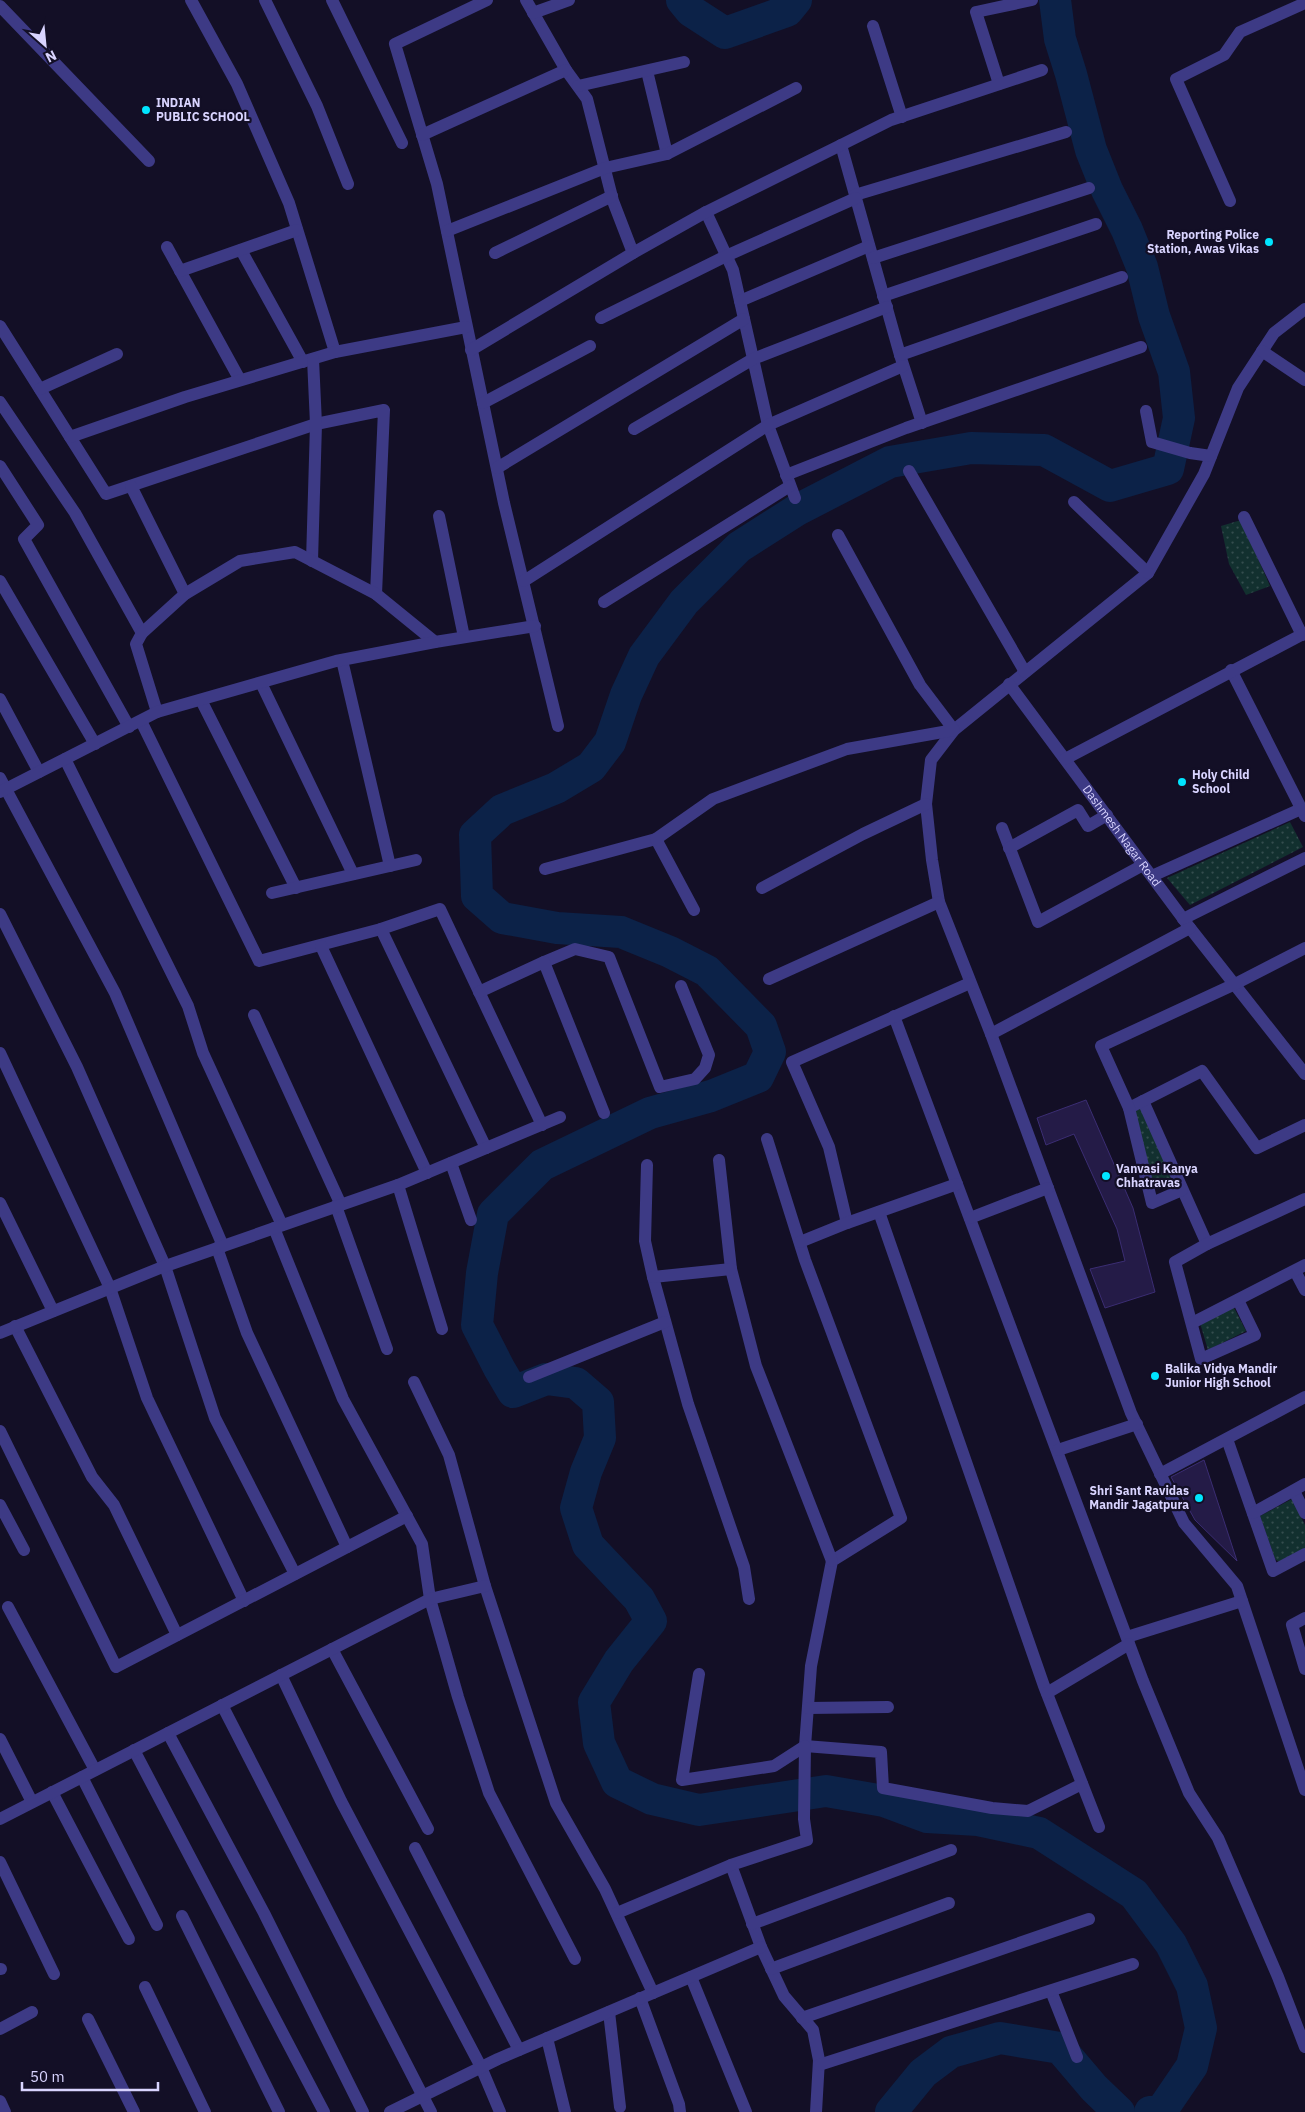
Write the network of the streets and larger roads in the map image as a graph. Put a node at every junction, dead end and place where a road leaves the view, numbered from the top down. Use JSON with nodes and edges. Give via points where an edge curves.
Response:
{"nodes":[{"id":1,"x":191,"y":0,"type":"edge"},
{"id":2,"x":265,"y":0,"type":"edge"},
{"id":3,"x":332,"y":0,"type":"edge"},
{"id":4,"x":487,"y":0,"type":"edge"},
{"id":5,"x":526,"y":0,"type":"edge"},
{"id":6,"x":569,"y":0,"type":"edge"},
{"id":7,"x":1032,"y":0,"type":"edge"},
{"id":8,"x":1002,"y":3,"type":"edge"},
{"id":9,"x":1305,"y":4,"type":"edge"},
{"id":10,"x":0,"y":6,"type":"edge"},
{"id":11,"x":533,"y":13,"type":"junction"},
{"id":12,"x":873,"y":26,"type":"dead end"},
{"id":13,"x":684,"y":62,"type":"dead end"},
{"id":14,"x":566,"y":70,"type":"junction"},
{"id":15,"x":1042,"y":70,"type":"dead end"},
{"id":16,"x":647,"y":71,"type":"junction"},
{"id":17,"x":999,"y":84,"type":"junction"},
{"id":18,"x":578,"y":86,"type":"junction"},
{"id":19,"x":796,"y":88,"type":"dead end"},
{"id":20,"x":902,"y":116,"type":"junction"},
{"id":21,"x":1066,"y":132,"type":"dead end"},
{"id":22,"x":422,"y":135,"type":"junction"},
{"id":23,"x":402,"y":143,"type":"dead end"},
{"id":24,"x":841,"y":145,"type":"junction"},
{"id":25,"x":667,"y":154,"type":"junction"},
{"id":26,"x":149,"y":161,"type":"dead end"},
{"id":27,"x":604,"y":168,"type":"junction"},
{"id":28,"x":348,"y":184,"type":"dead end"},
{"id":29,"x":1089,"y":188,"type":"dead end"},
{"id":30,"x":612,"y":196,"type":"junction"},
{"id":31,"x":856,"y":196,"type":"junction"},
{"id":32,"x":1230,"y":201,"type":"dead end"},
{"id":33,"x":706,"y":212,"type":"junction"},
{"id":34,"x":1096,"y":224,"type":"dead end"},
{"id":35,"x":297,"y":230,"type":"junction"},
{"id":36,"x":447,"y":231,"type":"junction"},
{"id":37,"x":167,"y":247,"type":"dead end"},
{"id":38,"x":241,"y":250,"type":"junction"},
{"id":39,"x":495,"y":252,"type":"dead end"},
{"id":40,"x":871,"y":252,"type":"junction"},
{"id":41,"x":632,"y":253,"type":"junction"},
{"id":42,"x":726,"y":256,"type":"junction"},
{"id":43,"x":180,"y":271,"type":"junction"},
{"id":44,"x":1122,"y":276,"type":"dead end"},
{"id":45,"x":740,"y":301,"type":"junction"},
{"id":46,"x":885,"y":301,"type":"junction"},
{"id":47,"x":1305,"y":309,"type":"edge"},
{"id":48,"x":601,"y":318,"type":"dead end"},
{"id":49,"x":744,"y":319,"type":"junction"},
{"id":50,"x":0,"y":326,"type":"edge"},
{"id":51,"x":466,"y":327,"type":"junction"},
{"id":52,"x":590,"y":346,"type":"dead end"},
{"id":53,"x":1141,"y":347,"type":"dead end"},
{"id":54,"x":471,"y":350,"type":"junction"},
{"id":55,"x":1262,"y":351,"type":"junction"},
{"id":56,"x":335,"y":352,"type":"junction"},
{"id":57,"x":117,"y":354,"type":"dead end"},
{"id":58,"x":753,"y":359,"type":"junction"},
{"id":59,"x":308,"y":360,"type":"junction"},
{"id":60,"x":902,"y":360,"type":"junction"},
{"id":61,"x":240,"y":380,"type":"junction"},
{"id":62,"x":1305,"y":380,"type":"edge"},
{"id":63,"x":40,"y":389,"type":"junction"},
{"id":64,"x":0,"y":402,"type":"edge"},
{"id":65,"x":483,"y":402,"type":"junction"},
{"id":66,"x":1146,"y":411,"type":"dead end"},
{"id":67,"x":922,"y":423,"type":"junction"},
{"id":68,"x":316,"y":424,"type":"junction"},
{"id":69,"x":768,"y":426,"type":"junction"},
{"id":70,"x":634,"y":429,"type":"dead end"},
{"id":71,"x":70,"y":437,"type":"junction"},
{"id":72,"x":1211,"y":456,"type":"junction"},
{"id":73,"x":0,"y":466,"type":"edge"},
{"id":74,"x":497,"y":468,"type":"junction"},
{"id":75,"x":909,"y":470,"type":"dead end"},
{"id":76,"x":131,"y":486,"type":"junction"},
{"id":77,"x":790,"y":486,"type":"junction"},
{"id":78,"x":1074,"y":502,"type":"dead end"},
{"id":79,"x":440,"y":516,"type":"dead end"},
{"id":80,"x":1244,"y":517,"type":"dead end"},
{"id":81,"x":838,"y":535,"type":"dead end"},
{"id":82,"x":312,"y":561,"type":"junction"},
{"id":83,"x":1148,"y":573,"type":"junction"},
{"id":84,"x":0,"y":581,"type":"edge"},
{"id":85,"x":524,"y":581,"type":"junction"},
{"id":86,"x":185,"y":594,"type":"junction"},
{"id":87,"x":376,"y":594,"type":"junction"},
{"id":88,"x":604,"y":602,"type":"dead end"},
{"id":89,"x":535,"y":626,"type":"junction"},
{"id":90,"x":142,"y":633,"type":"junction"},
{"id":91,"x":1303,"y":634,"type":"edge"},
{"id":92,"x":464,"y":637,"type":"junction"},
{"id":93,"x":435,"y":642,"type":"junction"},
{"id":94,"x":342,"y":660,"type":"junction"},
{"id":95,"x":1231,"y":670,"type":"junction"},
{"id":96,"x":1025,"y":672,"type":"junction"},
{"id":97,"x":261,"y":683,"type":"junction"},
{"id":98,"x":1010,"y":684,"type":"junction"},
{"id":99,"x":0,"y":699,"type":"edge"},
{"id":100,"x":201,"y":700,"type":"junction"},
{"id":101,"x":157,"y":712,"type":"junction"},
{"id":102,"x":141,"y":720,"type":"junction"},
{"id":103,"x":558,"y":726,"type":"dead end"},
{"id":104,"x":129,"y":727,"type":"junction"},
{"id":105,"x":954,"y":730,"type":"junction"},
{"id":106,"x":95,"y":744,"type":"junction"},
{"id":107,"x":65,"y":759,"type":"junction"},
{"id":108,"x":1065,"y":759,"type":"junction"},
{"id":109,"x":39,"y":772,"type":"junction"},
{"id":110,"x":2,"y":786,"type":"edge"},
{"id":111,"x":926,"y":804,"type":"junction"},
{"id":112,"x":1303,"y":812,"type":"edge"},
{"id":113,"x":1107,"y":815,"type":"junction"},
{"id":114,"x":1002,"y":828,"type":"dead end"},
{"id":115,"x":656,"y":839,"type":"junction"},
{"id":116,"x":1009,"y":848,"type":"junction"},
{"id":117,"x":1305,"y":858,"type":"edge"},
{"id":118,"x":416,"y":860,"type":"dead end"},
{"id":119,"x":1143,"y":865,"type":"junction"},
{"id":120,"x":390,"y":866,"type":"junction"},
{"id":121,"x":545,"y":869,"type":"dead end"},
{"id":122,"x":353,"y":874,"type":"junction"},
{"id":123,"x":1152,"y":876,"type":"junction"},
{"id":124,"x":296,"y":888,"type":"junction"},
{"id":125,"x":762,"y":888,"type":"dead end"},
{"id":126,"x":272,"y":893,"type":"dead end"},
{"id":127,"x":939,"y":902,"type":"junction"},
{"id":128,"x":694,"y":910,"type":"dead end"},
{"id":129,"x":0,"y":914,"type":"edge"},
{"id":130,"x":1187,"y":924,"type":"junction"},
{"id":131,"x":381,"y":929,"type":"junction"},
{"id":132,"x":321,"y":946,"type":"junction"},
{"id":133,"x":1305,"y":948,"type":"edge"},
{"id":134,"x":544,"y":962,"type":"junction"},
{"id":135,"x":769,"y":980,"type":"dead end"},
{"id":136,"x":970,"y":983,"type":"junction"},
{"id":137,"x":1235,"y":984,"type":"junction"},
{"id":138,"x":681,"y":986,"type":"dead end"},
{"id":139,"x":479,"y":992,"type":"junction"},
{"id":140,"x":254,"y":1015,"type":"dead end"},
{"id":141,"x":894,"y":1016,"type":"junction"},
{"id":142,"x":991,"y":1034,"type":"junction"},
{"id":143,"x":0,"y":1053,"type":"edge"},
{"id":144,"x":1305,"y":1074,"type":"edge"},
{"id":145,"x":1143,"y":1101,"type":"junction"},
{"id":146,"x":1129,"y":1108,"type":"junction"},
{"id":147,"x":604,"y":1113,"type":"dead end"},
{"id":148,"x":560,"y":1117,"type":"dead end"},
{"id":149,"x":542,"y":1125,"type":"junction"},
{"id":150,"x":1305,"y":1125,"type":"edge"},
{"id":151,"x":768,"y":1139,"type":"dead end"},
{"id":152,"x":486,"y":1148,"type":"junction"},
{"id":153,"x":719,"y":1160,"type":"dead end"},
{"id":154,"x":451,"y":1163,"type":"junction"},
{"id":155,"x":647,"y":1165,"type":"dead end"},
{"id":156,"x":427,"y":1173,"type":"junction"},
{"id":157,"x":957,"y":1184,"type":"junction"},
{"id":158,"x":398,"y":1185,"type":"junction"},
{"id":159,"x":1048,"y":1188,"type":"junction"},
{"id":160,"x":1182,"y":1190,"type":"junction"},
{"id":161,"x":1305,"y":1199,"type":"edge"},
{"id":162,"x":0,"y":1203,"type":"edge"},
{"id":163,"x":339,"y":1206,"type":"junction"},
{"id":164,"x":879,"y":1212,"type":"junction"},
{"id":165,"x":970,"y":1218,"type":"junction"},
{"id":166,"x":471,"y":1220,"type":"dead end"},
{"id":167,"x":848,"y":1223,"type":"junction"},
{"id":168,"x":278,"y":1227,"type":"junction"},
{"id":169,"x":800,"y":1242,"type":"junction"},
{"id":170,"x":1207,"y":1244,"type":"junction"},
{"id":171,"x":220,"y":1247,"type":"junction"},
{"id":172,"x":165,"y":1266,"type":"junction"},
{"id":173,"x":1300,"y":1268,"type":"edge"},
{"id":174,"x":731,"y":1269,"type":"junction"},
{"id":175,"x":653,"y":1277,"type":"junction"},
{"id":176,"x":110,"y":1288,"type":"junction"},
{"id":177,"x":1305,"y":1290,"type":"edge"},
{"id":178,"x":1238,"y":1300,"type":"junction"},
{"id":179,"x":53,"y":1311,"type":"junction"},
{"id":180,"x":665,"y":1322,"type":"junction"},
{"id":181,"x":1192,"y":1324,"type":"junction"},
{"id":182,"x":15,"y":1326,"type":"junction"},
{"id":183,"x":442,"y":1329,"type":"dead end"},
{"id":184,"x":0,"y":1333,"type":"edge"},
{"id":185,"x":387,"y":1349,"type":"dead end"},
{"id":186,"x":529,"y":1376,"type":"dead end"},
{"id":187,"x":414,"y":1382,"type":"dead end"},
{"id":188,"x":1305,"y":1397,"type":"edge"},
{"id":189,"x":1137,"y":1424,"type":"junction"},
{"id":190,"x":0,"y":1431,"type":"edge"},
{"id":191,"x":1227,"y":1439,"type":"junction"},
{"id":192,"x":1058,"y":1450,"type":"junction"},
{"id":193,"x":1160,"y":1474,"type":"junction"},
{"id":194,"x":1299,"y":1487,"type":"edge"},
{"id":195,"x":0,"y":1505,"type":"edge"},
{"id":196,"x":1253,"y":1513,"type":"junction"},
{"id":197,"x":1305,"y":1513,"type":"edge"},
{"id":198,"x":406,"y":1516,"type":"junction"},
{"id":199,"x":347,"y":1547,"type":"junction"},
{"id":200,"x":24,"y":1550,"type":"dead end"},
{"id":201,"x":1305,"y":1554,"type":"edge"},
{"id":202,"x":832,"y":1561,"type":"junction"},
{"id":203,"x":295,"y":1574,"type":"junction"},
{"id":204,"x":485,"y":1586,"type":"junction"},
{"id":205,"x":430,"y":1598,"type":"junction"},
{"id":206,"x":244,"y":1600,"type":"junction"},
{"id":207,"x":749,"y":1600,"type":"dead end"},
{"id":208,"x":1242,"y":1601,"type":"junction"},
{"id":209,"x":8,"y":1607,"type":"dead end"},
{"id":210,"x":1305,"y":1618,"type":"edge"},
{"id":211,"x":177,"y":1635,"type":"junction"},
{"id":212,"x":1128,"y":1640,"type":"junction"},
{"id":213,"x":332,"y":1649,"type":"junction"},
{"id":214,"x":1305,"y":1669,"type":"edge"},
{"id":215,"x":699,"y":1674,"type":"dead end"},
{"id":216,"x":281,"y":1675,"type":"junction"},
{"id":217,"x":1047,"y":1693,"type":"junction"},
{"id":218,"x":222,"y":1705,"type":"junction"},
{"id":219,"x":888,"y":1707,"type":"dead end"},
{"id":220,"x":808,"y":1708,"type":"junction"},
{"id":221,"x":168,"y":1733,"type":"junction"},
{"id":222,"x":0,"y":1739,"type":"edge"},
{"id":223,"x":805,"y":1746,"type":"junction"},
{"id":224,"x":134,"y":1750,"type":"junction"},
{"id":225,"x":96,"y":1770,"type":"junction"},
{"id":226,"x":82,"y":1777,"type":"junction"},
{"id":227,"x":1082,"y":1784,"type":"junction"},
{"id":228,"x":1305,"y":1790,"type":"edge"},
{"id":229,"x":52,"y":1792,"type":"junction"},
{"id":230,"x":32,"y":1802,"type":"junction"},
{"id":231,"x":0,"y":1818,"type":"edge"},
{"id":232,"x":1099,"y":1827,"type":"dead end"},
{"id":233,"x":428,"y":1829,"type":"dead end"},
{"id":234,"x":415,"y":1848,"type":"dead end"},
{"id":235,"x":952,"y":1850,"type":"dead end"},
{"id":236,"x":0,"y":1862,"type":"edge"},
{"id":237,"x":730,"y":1865,"type":"junction"},
{"id":238,"x":949,"y":1903,"type":"dead end"},
{"id":239,"x":616,"y":1914,"type":"junction"},
{"id":240,"x":182,"y":1916,"type":"dead end"},
{"id":241,"x":1090,"y":1919,"type":"dead end"},
{"id":242,"x":752,"y":1924,"type":"junction"},
{"id":243,"x":157,"y":1925,"type":"dead end"},
{"id":244,"x":128,"y":1940,"type":"dead end"},
{"id":245,"x":761,"y":1947,"type":"junction"},
{"id":246,"x":575,"y":1959,"type":"dead end"},
{"id":247,"x":1133,"y":1964,"type":"dead end"},
{"id":248,"x":771,"y":1969,"type":"junction"},
{"id":249,"x":54,"y":1974,"type":"dead end"},
{"id":250,"x":691,"y":1977,"type":"junction"},
{"id":251,"x":145,"y":1987,"type":"dead end"},
{"id":252,"x":1051,"y":1991,"type":"junction"},
{"id":253,"x":653,"y":1993,"type":"junction"},
{"id":254,"x":640,"y":1998,"type":"junction"},
{"id":255,"x":32,"y":2012,"type":"dead end"},
{"id":256,"x":608,"y":2012,"type":"junction"},
{"id":257,"x":802,"y":2018,"type":"junction"},
{"id":258,"x":88,"y":2019,"type":"dead end"},
{"id":259,"x":0,"y":2029,"type":"edge"},
{"id":260,"x":547,"y":2038,"type":"junction"},
{"id":261,"x":1305,"y":2047,"type":"edge"},
{"id":262,"x":519,"y":2050,"type":"junction"},
{"id":263,"x":1077,"y":2056,"type":"dead end"},
{"id":264,"x":819,"y":2065,"type":"junction"},
{"id":265,"x":481,"y":2067,"type":"junction"},
{"id":266,"x":424,"y":2096,"type":"junction"},
{"id":267,"x":0,"y":2101,"type":"edge"},
{"id":268,"x":620,"y":2107,"type":"dead end"},
{"id":269,"x":5,"y":2112,"type":"edge"},
{"id":270,"x":134,"y":2112,"type":"edge"},
{"id":271,"x":205,"y":2112,"type":"edge"},
{"id":272,"x":279,"y":2112,"type":"edge"},
{"id":273,"x":324,"y":2112,"type":"edge"},
{"id":274,"x":363,"y":2112,"type":"edge"},
{"id":275,"x":390,"y":2112,"type":"edge"},
{"id":276,"x":431,"y":2112,"type":"edge"},
{"id":277,"x":500,"y":2112,"type":"edge"},
{"id":278,"x":565,"y":2112,"type":"edge"},
{"id":279,"x":680,"y":2112,"type":"edge"},
{"id":280,"x":746,"y":2112,"type":"edge"},
{"id":281,"x":816,"y":2112,"type":"edge"}],
"edges":[{"from":1,"to":35,"type":"street","via":[[237,84],[289,203]]},
{"from":2,"to":28,"type":"street","via":[[317,106]]},
{"from":3,"to":23,"type":"street"},
{"from":4,"to":22,"type":"street","via":[[396,44]]},
{"from":5,"to":11,"type":"street"},
{"from":6,"to":11,"type":"street"},
{"from":7,"to":8,"type":"street"},
{"from":8,"to":17,"type":"street","via":[[976,12]]},
{"from":9,"to":32,"type":"street","via":[[1240,32],[1224,56],[1176,79]]},
{"from":10,"to":26,"type":"street"},
{"from":11,"to":14,"type":"street"},
{"from":12,"to":20,"type":"street"},
{"from":13,"to":16,"type":"street"},
{"from":14,"to":18,"type":"street"},
{"from":14,"to":22,"type":"street"},
{"from":15,"to":17,"type":"street"},
{"from":16,"to":18,"type":"street"},
{"from":16,"to":25,"type":"street"},
{"from":17,"to":20,"type":"street"},
{"from":18,"to":27,"type":"street","via":[[587,99]]},
{"from":19,"to":25,"type":"street"},
{"from":20,"to":24,"type":"street"},
{"from":21,"to":31,"type":"street"},
{"from":22,"to":36,"type":"street"},
{"from":24,"to":31,"type":"street"},
{"from":24,"to":33,"type":"street"},
{"from":25,"to":27,"type":"street"},
{"from":27,"to":30,"type":"street"},
{"from":27,"to":36,"type":"street"},
{"from":29,"to":40,"type":"street"},
{"from":30,"to":39,"type":"street"},
{"from":30,"to":41,"type":"street"},
{"from":31,"to":40,"type":"street"},
{"from":31,"to":42,"type":"street"},
{"from":33,"to":41,"type":"street"},
{"from":33,"to":42,"type":"street"},
{"from":34,"to":46,"type":"street"},
{"from":35,"to":38,"type":"street"},
{"from":35,"to":56,"type":"street"},
{"from":36,"to":51,"type":"street"},
{"from":37,"to":43,"type":"street"},
{"from":38,"to":43,"type":"street"},
{"from":38,"to":59,"type":"street"},
{"from":40,"to":45,"type":"street"},
{"from":40,"to":46,"type":"street"},
{"from":41,"to":54,"type":"street"},
{"from":42,"to":45,"type":"street","via":[[733,270]]},
{"from":42,"to":48,"type":"street"},
{"from":43,"to":61,"type":"street"},
{"from":44,"to":60,"type":"street"},
{"from":45,"to":49,"type":"street"},
{"from":46,"to":58,"type":"street"},
{"from":46,"to":60,"type":"street"},
{"from":47,"to":55,"type":"street","via":[[1274,333]]},
{"from":49,"to":58,"type":"street"},
{"from":49,"to":74,"type":"street"},
{"from":50,"to":63,"type":"street"},
{"from":51,"to":54,"type":"street"},
{"from":51,"to":56,"type":"street"},
{"from":52,"to":65,"type":"street"},
{"from":53,"to":67,"type":"street"},
{"from":54,"to":65,"type":"street"},
{"from":55,"to":62,"type":"street"},
{"from":55,"to":72,"type":"street","via":[[1238,388]]},
{"from":56,"to":59,"type":"street"},
{"from":57,"to":63,"type":"street"},
{"from":58,"to":69,"type":"street"},
{"from":58,"to":70,"type":"street"},
{"from":59,"to":61,"type":"street"},
{"from":59,"to":68,"type":"street"},
{"from":60,"to":67,"type":"street"},
{"from":60,"to":69,"type":"street"},
{"from":61,"to":71,"type":"street"},
{"from":63,"to":71,"type":"street"},
{"from":64,"to":90,"type":"street","via":[[75,513]]},
{"from":65,"to":74,"type":"street"},
{"from":66,"to":72,"type":"street","via":[[1152,442]]},
{"from":67,"to":77,"type":"street"},
{"from":68,"to":76,"type":"street"},
{"from":68,"to":82,"type":"street"},
{"from":68,"to":87,"type":"street","via":[[384,410]]},
{"from":69,"to":77,"type":"street"},
{"from":69,"to":85,"type":"street"},
{"from":71,"to":76,"type":"street","via":[[106,494]]},
{"from":72,"to":83,"type":"street"},
{"from":73,"to":104,"type":"street","via":[[38,525],[24,539]]},
{"from":74,"to":85,"type":"street"},
{"from":75,"to":96,"type":"street"},
{"from":76,"to":86,"type":"street"},
{"from":77,"to":88,"type":"street"},
{"from":78,"to":83,"type":"street"},
{"from":79,"to":92,"type":"street"},
{"from":80,"to":91,"type":"street"},
{"from":81,"to":105,"type":"street","via":[[920,685]]},
{"from":82,"to":86,"type":"street","via":[[295,552],[240,561]]},
{"from":82,"to":87,"type":"street"},
{"from":83,"to":96,"type":"street"},
{"from":84,"to":106,"type":"street"},
{"from":85,"to":89,"type":"street"},
{"from":86,"to":90,"type":"street"},
{"from":87,"to":93,"type":"street"},
{"from":89,"to":92,"type":"street"},
{"from":89,"to":103,"type":"street"},
{"from":90,"to":101,"type":"street","via":[[136,644]]},
{"from":91,"to":95,"type":"street"},
{"from":92,"to":93,"type":"street"},
{"from":93,"to":94,"type":"street"},
{"from":94,"to":97,"type":"street"},
{"from":94,"to":120,"type":"street"},
{"from":95,"to":108,"type":"street"},
{"from":95,"to":112,"type":"street"},
{"from":96,"to":98,"type":"street"},
{"from":97,"to":100,"type":"street"},
{"from":97,"to":122,"type":"street"},
{"from":98,"to":105,"type":"street"},
{"from":98,"to":108,"type":"street","name":"Dashmesh Nagar Road"},
{"from":99,"to":109,"type":"street"},
{"from":100,"to":101,"type":"street"},
{"from":100,"to":124,"type":"street"},
{"from":101,"to":102,"type":"street"},
{"from":102,"to":104,"type":"street"},
{"from":102,"to":132,"type":"street","via":[[259,961]]},
{"from":104,"to":106,"type":"street"},
{"from":105,"to":111,"type":"street","via":[[931,760]]},
{"from":105,"to":115,"type":"street","via":[[838,752],[713,799]]},
{"from":106,"to":107,"type":"street"},
{"from":107,"to":109,"type":"street"},
{"from":107,"to":168,"type":"street","via":[[188,1006],[202,1053]]},
{"from":108,"to":113,"type":"street","name":"Dashmesh Nagar Road"},
{"from":109,"to":110,"type":"street"},
{"from":110,"to":171,"type":"street","via":[[115,993]]},
{"from":111,"to":125,"type":"street"},
{"from":111,"to":127,"type":"street"},
{"from":112,"to":123,"type":"street"},
{"from":113,"to":116,"type":"street","via":[[1088,826],[1078,810]]},
{"from":113,"to":119,"type":"street","name":"Dashmesh Nagar Road"},
{"from":114,"to":116,"type":"street"},
{"from":115,"to":121,"type":"street"},
{"from":115,"to":128,"type":"street"},
{"from":116,"to":119,"type":"street","via":[[1038,922]]},
{"from":117,"to":130,"type":"street"},
{"from":118,"to":120,"type":"street"},
{"from":119,"to":123,"type":"street","name":"Dashmesh Nagar Road"},
{"from":120,"to":122,"type":"street"},
{"from":122,"to":124,"type":"street"},
{"from":123,"to":130,"type":"street","name":"Dashmesh Nagar Road"},
{"from":124,"to":126,"type":"street"},
{"from":127,"to":135,"type":"street"},
{"from":127,"to":136,"type":"street"},
{"from":129,"to":172,"type":"street","via":[[77,1067]]},
{"from":130,"to":137,"type":"street","name":"Dashmesh Nagar Road"},
{"from":130,"to":142,"type":"street"},
{"from":131,"to":132,"type":"street"},
{"from":131,"to":139,"type":"street","via":[[440,909]]},
{"from":131,"to":152,"type":"street"},
{"from":132,"to":156,"type":"street"},
{"from":133,"to":137,"type":"street"},
{"from":134,"to":138,"type":"street","via":[[575,949],[609,957],[660,1087],[695,1079],[706,1068],[709,1055]]},
{"from":134,"to":139,"type":"street"},
{"from":134,"to":147,"type":"street"},
{"from":136,"to":141,"type":"street"},
{"from":136,"to":142,"type":"street"},
{"from":137,"to":144,"type":"street","name":"Dashmesh Nagar Road"},
{"from":137,"to":146,"type":"street","via":[[1101,1046]]},
{"from":139,"to":149,"type":"street"},
{"from":140,"to":163,"type":"street"},
{"from":141,"to":157,"type":"street"},
{"from":141,"to":167,"type":"street","via":[[792,1062],[829,1146]]},
{"from":142,"to":159,"type":"street"},
{"from":143,"to":176,"type":"street"},
{"from":145,"to":146,"type":"street"},
{"from":145,"to":150,"type":"street","via":[[1202,1071],[1257,1148]]},
{"from":145,"to":160,"type":"street"},
{"from":146,"to":160,"type":"street","via":[[1152,1203]]},
{"from":148,"to":149,"type":"street"},
{"from":149,"to":152,"type":"street"},
{"from":151,"to":169,"type":"street"},
{"from":152,"to":154,"type":"street"},
{"from":153,"to":174,"type":"street"},
{"from":154,"to":156,"type":"street"},
{"from":154,"to":166,"type":"street"},
{"from":155,"to":175,"type":"street","via":[[645,1242]]},
{"from":156,"to":158,"type":"street"},
{"from":157,"to":164,"type":"street"},
{"from":157,"to":165,"type":"street"},
{"from":158,"to":163,"type":"street"},
{"from":158,"to":183,"type":"street"},
{"from":159,"to":165,"type":"street"},
{"from":159,"to":189,"type":"street"},
{"from":160,"to":170,"type":"street"},
{"from":161,"to":170,"type":"street"},
{"from":162,"to":179,"type":"street"},
{"from":163,"to":168,"type":"street"},
{"from":163,"to":185,"type":"street"},
{"from":164,"to":167,"type":"street"},
{"from":164,"to":217,"type":"street"},
{"from":165,"to":192,"type":"street"},
{"from":167,"to":169,"type":"street"},
{"from":168,"to":171,"type":"street"},
{"from":168,"to":198,"type":"street","via":[[342,1399]]},
{"from":169,"to":202,"type":"street","via":[[900,1518]]},
{"from":170,"to":181,"type":"street","via":[[1174,1262]]},
{"from":171,"to":172,"type":"street"},
{"from":171,"to":199,"type":"street","via":[[246,1333]]},
{"from":172,"to":176,"type":"street"},
{"from":172,"to":203,"type":"street","via":[[215,1418]]},
{"from":173,"to":177,"type":"street"},
{"from":173,"to":178,"type":"street"},
{"from":174,"to":175,"type":"street"},
{"from":174,"to":202,"type":"street","via":[[756,1366]]},
{"from":175,"to":180,"type":"street"},
{"from":176,"to":179,"type":"street"},
{"from":176,"to":206,"type":"street","via":[[147,1398]]},
{"from":178,"to":181,"type":"street"},
{"from":178,"to":181,"type":"street","via":[[1255,1335],[1201,1359]]},
{"from":179,"to":182,"type":"street"},
{"from":180,"to":186,"type":"street"},
{"from":180,"to":207,"type":"street","via":[[688,1404],[744,1567]]},
{"from":182,"to":184,"type":"street"},
{"from":182,"to":211,"type":"street","via":[[92,1478],[114,1505]]},
{"from":187,"to":204,"type":"street","via":[[449,1455]]},
{"from":188,"to":191,"type":"street"},
{"from":189,"to":192,"type":"street"},
{"from":189,"to":193,"type":"street"},
{"from":190,"to":211,"type":"street","via":[[116,1667]]},
{"from":191,"to":193,"type":"street"},
{"from":191,"to":196,"type":"street"},
{"from":192,"to":212,"type":"street"},
{"from":193,"to":208,"type":"street","via":[[1184,1523],[1237,1586]]},
{"from":194,"to":196,"type":"street"},
{"from":194,"to":197,"type":"street"},
{"from":195,"to":200,"type":"street"},
{"from":196,"to":201,"type":"street","via":[[1273,1571]]},
{"from":198,"to":199,"type":"street"},
{"from":198,"to":205,"type":"street","via":[[422,1544]]},
{"from":199,"to":203,"type":"street"},
{"from":202,"to":220,"type":"street","via":[[811,1666]]},
{"from":203,"to":206,"type":"street"},
{"from":204,"to":205,"type":"street"},
{"from":204,"to":239,"type":"street","via":[[556,1803]]},
{"from":205,"to":213,"type":"street"},
{"from":205,"to":246,"type":"street","via":[[489,1793]]},
{"from":206,"to":211,"type":"street"},
{"from":208,"to":212,"type":"street"},
{"from":208,"to":228,"type":"street"},
{"from":209,"to":225,"type":"street"},
{"from":210,"to":214,"type":"street","via":[[1292,1625]]},
{"from":212,"to":217,"type":"street"},
{"from":212,"to":261,"type":"street","via":[[1189,1793],[1218,1838]]},
{"from":213,"to":216,"type":"street"},
{"from":213,"to":233,"type":"street"},
{"from":215,"to":223,"type":"street","via":[[682,1780],[774,1766]]},
{"from":216,"to":218,"type":"street"},
{"from":216,"to":265,"type":"street","via":[[341,1801]]},
{"from":217,"to":227,"type":"street"},
{"from":218,"to":221,"type":"street"},
{"from":218,"to":266,"type":"street"},
{"from":219,"to":220,"type":"street"},
{"from":220,"to":223,"type":"street"},
{"from":221,"to":224,"type":"street"},
{"from":221,"to":274,"type":"street","via":[[264,1913]]},
{"from":222,"to":230,"type":"street"},
{"from":223,"to":227,"type":"street","via":[[881,1752],[883,1788],[992,1808],[1028,1811]]},
{"from":223,"to":237,"type":"street","via":[[804,1818],[807,1840]]},
{"from":224,"to":225,"type":"street"},
{"from":224,"to":273,"type":"street"},
{"from":225,"to":226,"type":"street"},
{"from":226,"to":229,"type":"street"},
{"from":226,"to":243,"type":"street"},
{"from":227,"to":232,"type":"street"},
{"from":229,"to":230,"type":"street"},
{"from":229,"to":244,"type":"street"},
{"from":230,"to":231,"type":"street"},
{"from":234,"to":262,"type":"street"},
{"from":235,"to":242,"type":"street"},
{"from":236,"to":249,"type":"street"},
{"from":237,"to":239,"type":"street"},
{"from":237,"to":242,"type":"street"},
{"from":238,"to":248,"type":"street"},
{"from":239,"to":253,"type":"street"},
{"from":240,"to":272,"type":"street"},
{"from":241,"to":257,"type":"street"},
{"from":242,"to":245,"type":"street"},
{"from":245,"to":248,"type":"street"},
{"from":245,"to":250,"type":"street"},
{"from":247,"to":252,"type":"street"},
{"from":248,"to":257,"type":"street","via":[[784,1996]]},
{"from":250,"to":253,"type":"street"},
{"from":250,"to":280,"type":"street"},
{"from":251,"to":271,"type":"street"},
{"from":252,"to":263,"type":"street"},
{"from":252,"to":264,"type":"street"},
{"from":253,"to":254,"type":"street"},
{"from":254,"to":256,"type":"street"},
{"from":254,"to":279,"type":"street"},
{"from":255,"to":259,"type":"street"},
{"from":256,"to":260,"type":"street"},
{"from":256,"to":268,"type":"street"},
{"from":257,"to":264,"type":"street","via":[[813,2030]]},
{"from":258,"to":270,"type":"street"},
{"from":260,"to":262,"type":"street"},
{"from":260,"to":278,"type":"street"},
{"from":262,"to":265,"type":"street"},
{"from":264,"to":281,"type":"street"},
{"from":265,"to":266,"type":"street"},
{"from":265,"to":277,"type":"street"},
{"from":266,"to":275,"type":"street"},
{"from":266,"to":276,"type":"street"},
{"from":267,"to":269,"type":"street"}]}
